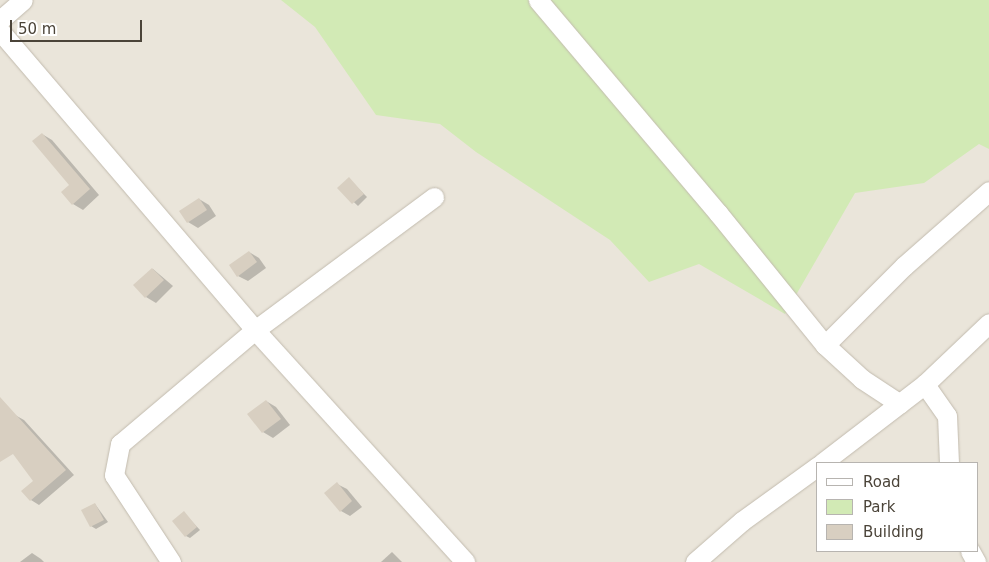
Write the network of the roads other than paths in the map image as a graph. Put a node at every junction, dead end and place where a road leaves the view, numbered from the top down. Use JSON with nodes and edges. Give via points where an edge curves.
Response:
{"nodes":[{"id":1,"x":23,"y":0,"type":"edge"},
{"id":2,"x":538,"y":0,"type":"edge"},
{"id":3,"x":0,"y":20,"type":"edge"},
{"id":4,"x":0,"y":31,"type":"edge"},
{"id":5,"x":989,"y":191,"type":"edge"},
{"id":6,"x":434,"y":197,"type":"dead end"},
{"id":7,"x":989,"y":323,"type":"edge"},
{"id":8,"x":255,"y":330,"type":"junction"},
{"id":9,"x":825,"y":345,"type":"junction"},
{"id":10,"x":925,"y":384,"type":"junction"},
{"id":11,"x":900,"y":404,"type":"junction"},
{"id":12,"x":823,"y":462,"type":"edge"},
{"id":13,"x":949,"y":462,"type":"edge"},
{"id":14,"x":816,"y":467,"type":"edge"},
{"id":15,"x":171,"y":562,"type":"edge"},
{"id":16,"x":465,"y":562,"type":"edge"},
{"id":17,"x":695,"y":562,"type":"edge"}],
"edges":[{"from":1,"to":3,"type":"street"},
{"from":2,"to":9,"type":"street"},
{"from":4,"to":8,"type":"street"},
{"from":5,"to":9,"type":"street","via":[[904,266]]},
{"from":6,"to":8,"type":"street"},
{"from":7,"to":10,"type":"street"},
{"from":8,"to":15,"type":"street","via":[[120,444],[114,459],[114,475]]},
{"from":8,"to":16,"type":"street"},
{"from":9,"to":11,"type":"street","via":[[862,379]]},
{"from":10,"to":11,"type":"street"},
{"from":10,"to":13,"type":"street","via":[[947,416]]},
{"from":11,"to":12,"type":"street"},
{"from":14,"to":17,"type":"street","via":[[742,521]]}]}
